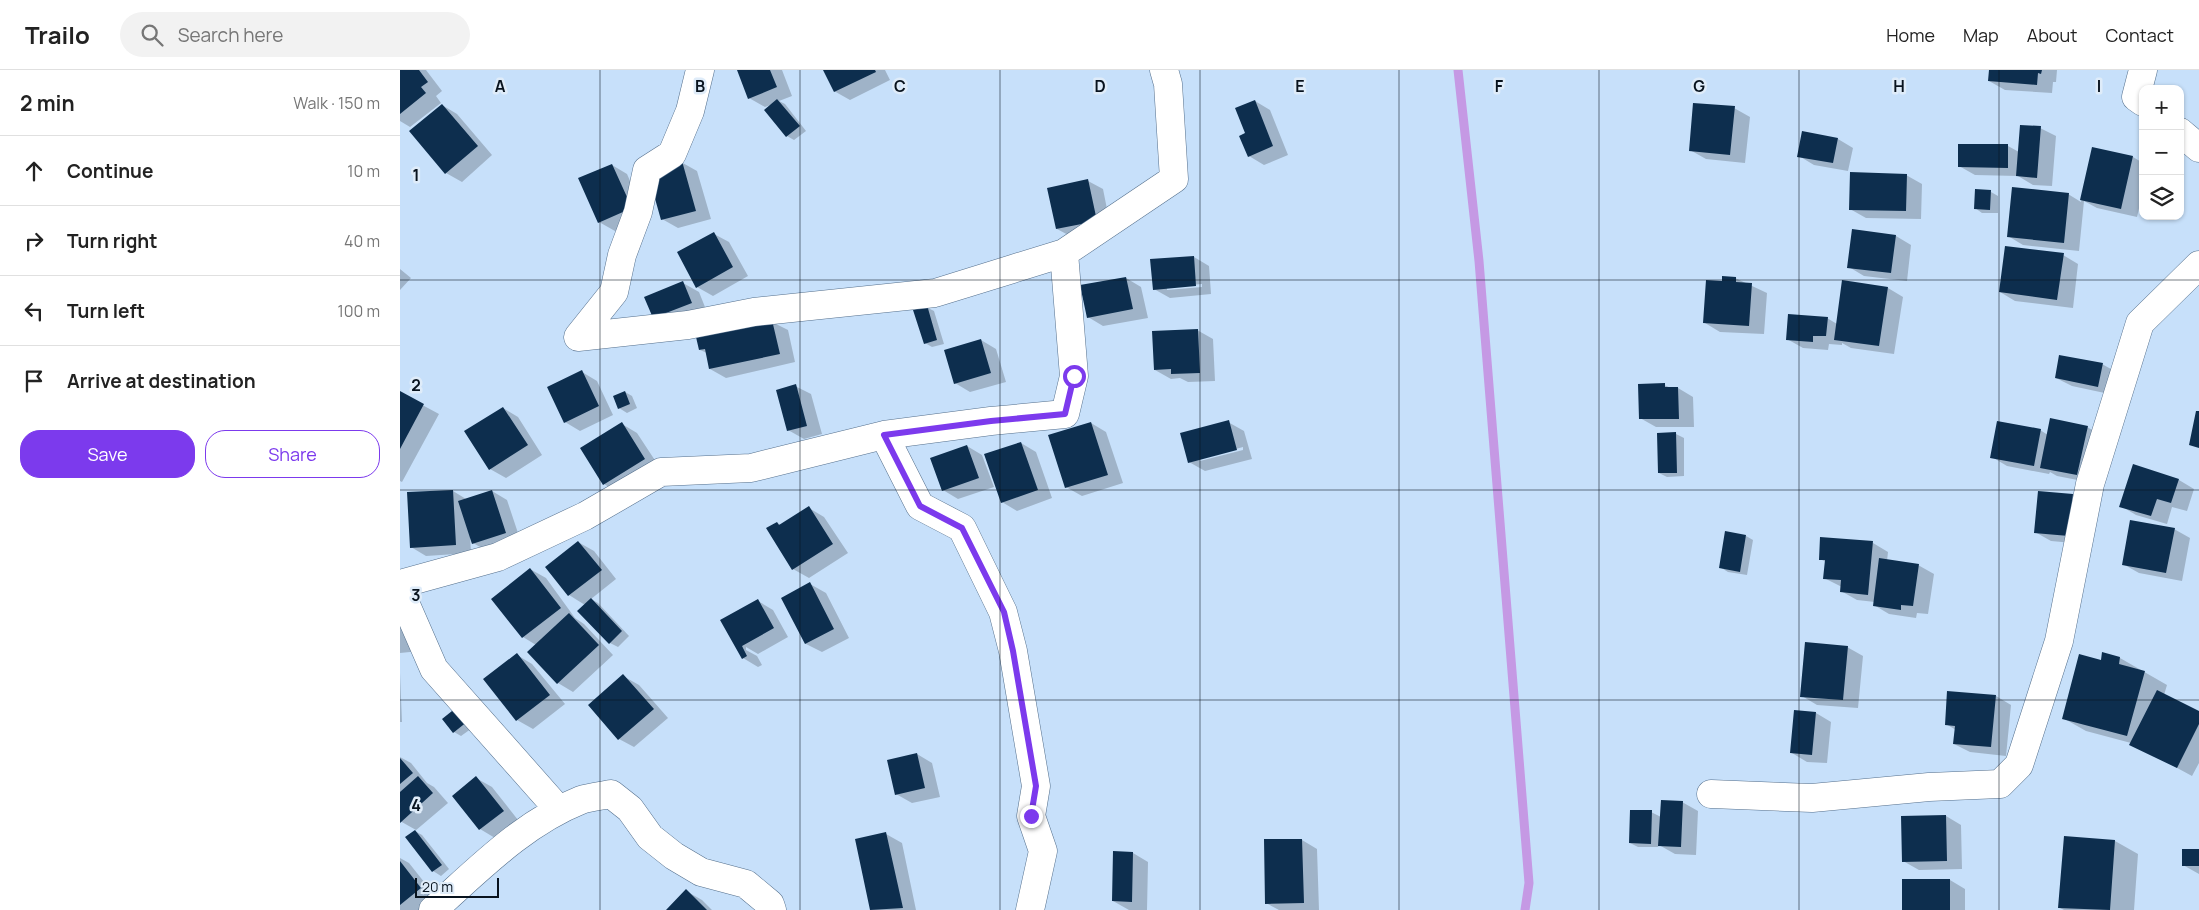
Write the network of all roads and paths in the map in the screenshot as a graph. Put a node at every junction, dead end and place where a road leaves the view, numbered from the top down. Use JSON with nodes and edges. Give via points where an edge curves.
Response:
{"nodes":[{"id":1,"x":700,"y":70,"type":"edge"},
{"id":2,"x":1164,"y":70,"type":"edge"},
{"id":3,"x":2143,"y":70,"type":"edge"},
{"id":4,"x":2139,"y":85,"type":"edge"},
{"id":5,"x":2139,"y":85,"type":"edge"},
{"id":6,"x":2139,"y":99,"type":"edge"},
{"id":7,"x":2184,"y":135,"type":"edge"},
{"id":8,"x":2199,"y":148,"type":"edge"},
{"id":9,"x":1064,"y":252,"type":"junction"},
{"id":10,"x":2199,"y":265,"type":"edge"},
{"id":11,"x":884,"y":435,"type":"junction"},
{"id":12,"x":400,"y":584,"type":"edge"},
{"id":13,"x":400,"y":591,"type":"edge"},
{"id":14,"x":1711,"y":794,"type":"dead end"},
{"id":15,"x":559,"y":810,"type":"junction"},
{"id":16,"x":433,"y":910,"type":"edge"},
{"id":17,"x":772,"y":910,"type":"edge"},
{"id":18,"x":1030,"y":910,"type":"edge"}],
"edges":[{"from":1,"to":9,"type":"street","via":[[690,111],[672,154],[647,170],[614,292],[578,337],[688,325],[754,312],[935,293]]},
{"from":2,"to":9,"type":"street","via":[[1168,84],[1174,179]]},
{"from":3,"to":5,"type":"street"},
{"from":4,"to":6,"type":"street","via":[[2136,97]]},
{"from":7,"to":8,"type":"street"},
{"from":9,"to":11,"type":"street","via":[[1074,376],[1065,414]]},
{"from":10,"to":14,"type":"street","via":[[2140,323],[2090,484],[2059,641],[2019,765],[2000,784],[1812,798]]},
{"from":11,"to":12,"type":"street","via":[[751,468],[661,472],[585,516],[498,557]]},
{"from":11,"to":18,"type":"street","via":[[920,506],[962,528],[1004,612],[1036,786],[1031,816],[1043,851]]},
{"from":13,"to":15,"type":"street","via":[[434,669]]},
{"from":15,"to":16,"type":"street","via":[[518,836]]},
{"from":15,"to":17,"type":"street","via":[[582,800],[611,794],[630,809],[650,837],[674,856],[701,872],[746,884],[770,904]]}]}
